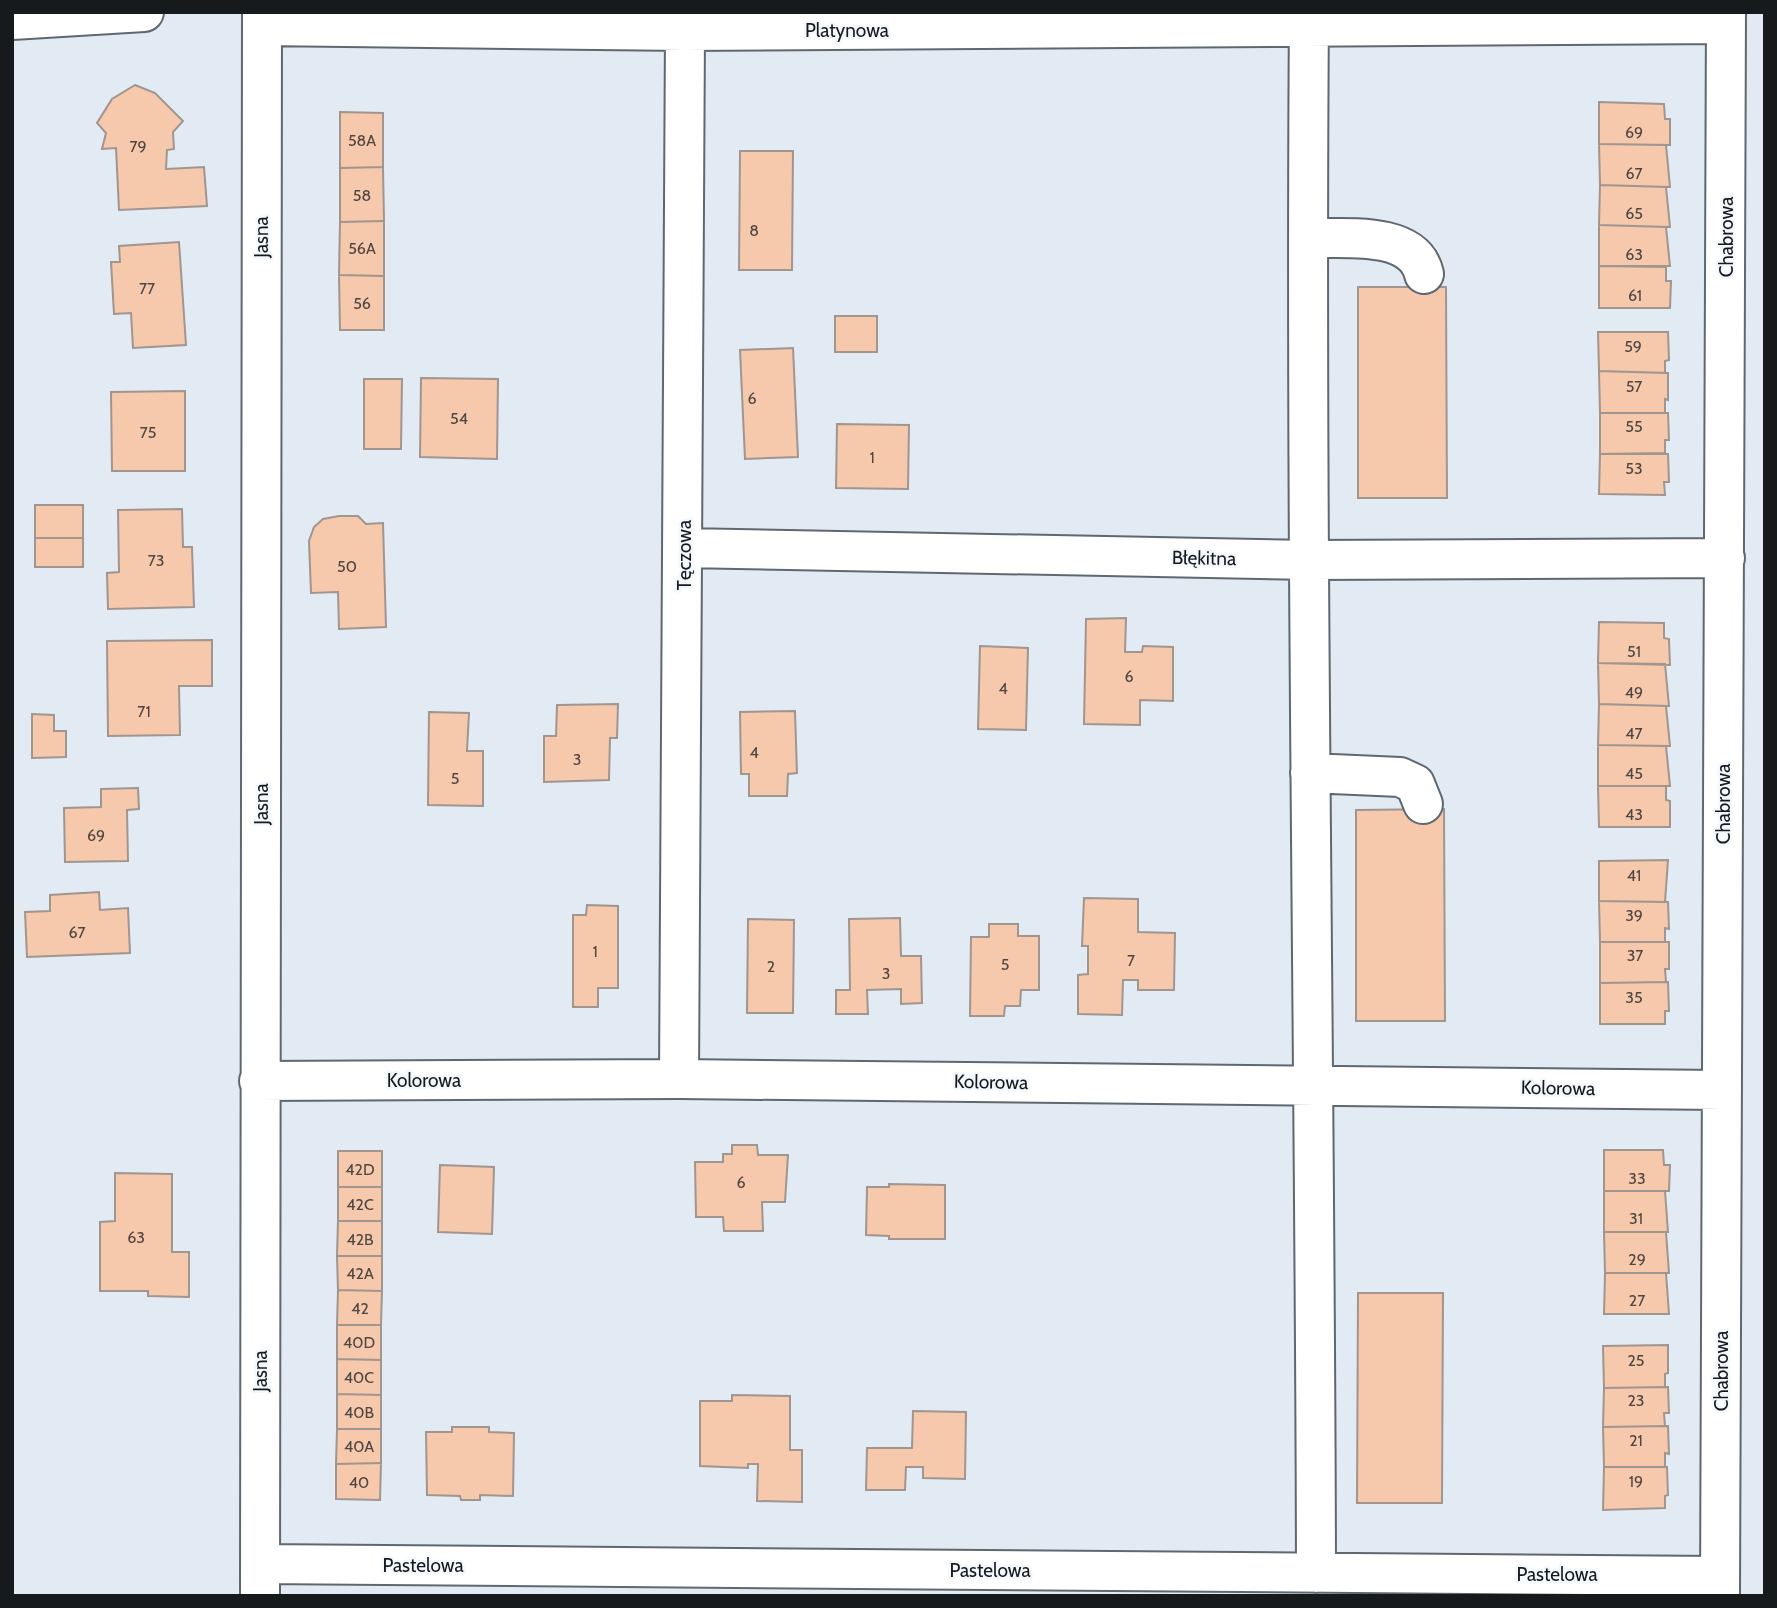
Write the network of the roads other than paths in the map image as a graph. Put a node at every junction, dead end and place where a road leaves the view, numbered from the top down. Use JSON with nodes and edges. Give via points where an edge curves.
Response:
{"nodes":[{"id":1,"x":144,"y":12,"type":"edge"},
{"id":2,"x":1726,"y":18,"type":"edge"},
{"id":3,"x":262,"y":19,"type":"edge"},
{"id":4,"x":1309,"y":19,"type":"edge"},
{"id":5,"x":12,"y":20,"type":"edge"},
{"id":6,"x":685,"y":31,"type":"junction"},
{"id":7,"x":1310,"y":239,"type":"junction"},
{"id":8,"x":1424,"y":274,"type":"dead end"},
{"id":9,"x":684,"y":548,"type":"junction"},
{"id":10,"x":1725,"y":558,"type":"junction"},
{"id":11,"x":1310,"y":559,"type":"junction"},
{"id":12,"x":1310,"y":773,"type":"junction"},
{"id":13,"x":1423,"y":804,"type":"dead end"},
{"id":14,"x":679,"y":1079,"type":"junction"},
{"id":15,"x":260,"y":1081,"type":"junction"},
{"id":16,"x":1315,"y":1086,"type":"junction"},
{"id":17,"x":1722,"y":1090,"type":"junction"},
{"id":18,"x":1316,"y":1573,"type":"junction"},
{"id":19,"x":260,"y":1580,"type":"edge"},
{"id":20,"x":1720,"y":1586,"type":"edge"}],
"edges":[{"from":1,"to":5,"type":"street"},
{"from":2,"to":4,"type":"street","name":"Platynowa"},
{"from":2,"to":10,"type":"street","name":"Chabrowa"},
{"from":3,"to":6,"type":"street","name":"Platynowa"},
{"from":3,"to":15,"type":"street","name":"Jasna"},
{"from":4,"to":6,"type":"street","name":"Platynowa"},
{"from":4,"to":7,"type":"street"},
{"from":6,"to":9,"type":"street","name":"Tęczowa"},
{"from":7,"to":8,"type":"street","via":[[1390,242],[1408,250],[1422,264]]},
{"from":7,"to":11,"type":"street"},
{"from":9,"to":11,"type":"street","name":"Błękitna"},
{"from":9,"to":14,"type":"street","name":"Tęczowa"},
{"from":10,"to":11,"type":"street","name":"Błękitna"},
{"from":10,"to":17,"type":"street","name":"Chabrowa"},
{"from":11,"to":12,"type":"street"},
{"from":12,"to":13,"type":"street","via":[[1401,777],[1415,784]]},
{"from":12,"to":16,"type":"street"},
{"from":14,"to":15,"type":"street","name":"Kolorowa"},
{"from":14,"to":16,"type":"street","name":"Kolorowa"},
{"from":15,"to":19,"type":"street","name":"Jasna"},
{"from":16,"to":17,"type":"street","name":"Kolorowa"},
{"from":16,"to":18,"type":"street"},
{"from":17,"to":20,"type":"street","name":"Chabrowa"},
{"from":18,"to":19,"type":"street","name":"Pastelowa"},
{"from":18,"to":20,"type":"street","name":"Pastelowa"}]}
